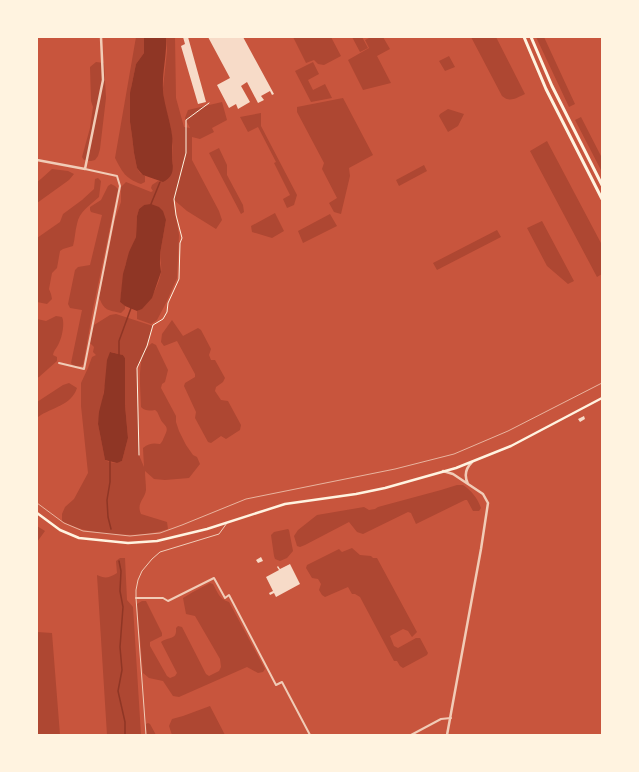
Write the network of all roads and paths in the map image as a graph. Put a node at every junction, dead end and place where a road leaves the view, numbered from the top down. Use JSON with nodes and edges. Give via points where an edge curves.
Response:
{"nodes":[{"id":1,"x":101,"y":37,"type":"edge"},
{"id":2,"x":524,"y":37,"type":"edge"},
{"id":3,"x":531,"y":37,"type":"edge"},
{"id":4,"x":552,"y":86,"type":"junction"},
{"id":5,"x":546,"y":89,"type":"junction"},
{"id":6,"x":209,"y":103,"type":"dead end"},
{"id":7,"x":579,"y":140,"type":"junction"},
{"id":8,"x":574,"y":143,"type":"junction"},
{"id":9,"x":37,"y":160,"type":"edge"},
{"id":10,"x":85,"y":169,"type":"junction"},
{"id":11,"x":602,"y":185,"type":"edge"},
{"id":12,"x":602,"y":199,"type":"edge"},
{"id":13,"x":59,"y":363,"type":"dead end"},
{"id":14,"x":602,"y":398,"type":"edge"},
{"id":15,"x":139,"y":455,"type":"dead end"},
{"id":16,"x":472,"y":462,"type":"junction"},
{"id":17,"x":443,"y":471,"type":"junction"},
{"id":18,"x":469,"y":484,"type":"junction"},
{"id":19,"x":37,"y":513,"type":"edge"},
{"id":20,"x":227,"y":523,"type":"junction"},
{"id":21,"x":136,"y":598,"type":"junction"},
{"id":22,"x":450,"y":718,"type":"junction"},
{"id":23,"x":146,"y":735,"type":"edge"},
{"id":24,"x":310,"y":735,"type":"edge"},
{"id":25,"x":411,"y":735,"type":"edge"},
{"id":26,"x":448,"y":735,"type":"edge"}],
"edges":[{"from":1,"to":10,"type":"street","via":[[103,80]]},
{"from":2,"to":5,"type":"main road"},
{"from":3,"to":4,"type":"main road"},
{"from":4,"to":5,"type":"main road"},
{"from":4,"to":7,"type":"main road"},
{"from":5,"to":8,"type":"main road"},
{"from":6,"to":15,"type":"path","via":[[186,120],[186,153],[174,199],[182,238],[179,279],[168,303],[167,312],[163,319],[153,325],[137,368]]},
{"from":7,"to":8,"type":"main road"},
{"from":7,"to":11,"type":"main road"},
{"from":8,"to":12,"type":"main road"},
{"from":9,"to":10,"type":"street"},
{"from":10,"to":13,"type":"street","via":[[117,176],[120,186],[84,369]]},
{"from":14,"to":16,"type":"main road","via":[[511,446]]},
{"from":16,"to":17,"type":"main road"},
{"from":16,"to":18,"type":"street","via":[[466,472]]},
{"from":17,"to":18,"type":"street","via":[[454,474]]},
{"from":17,"to":20,"type":"main road","via":[[363,493],[285,504]]},
{"from":18,"to":22,"type":"street","via":[[483,494],[488,503]]},
{"from":19,"to":20,"type":"main road","via":[[73,536],[128,543],[157,541]]},
{"from":20,"to":21,"type":"lane","via":[[219,534],[160,552],[142,571]]},
{"from":21,"to":23,"type":"lane"},
{"from":21,"to":24,"type":"street","via":[[163,598],[168,601],[214,578],[225,598],[229,595],[276,685],[282,682]]},
{"from":22,"to":25,"type":"street"},
{"from":22,"to":26,"type":"street"}]}
